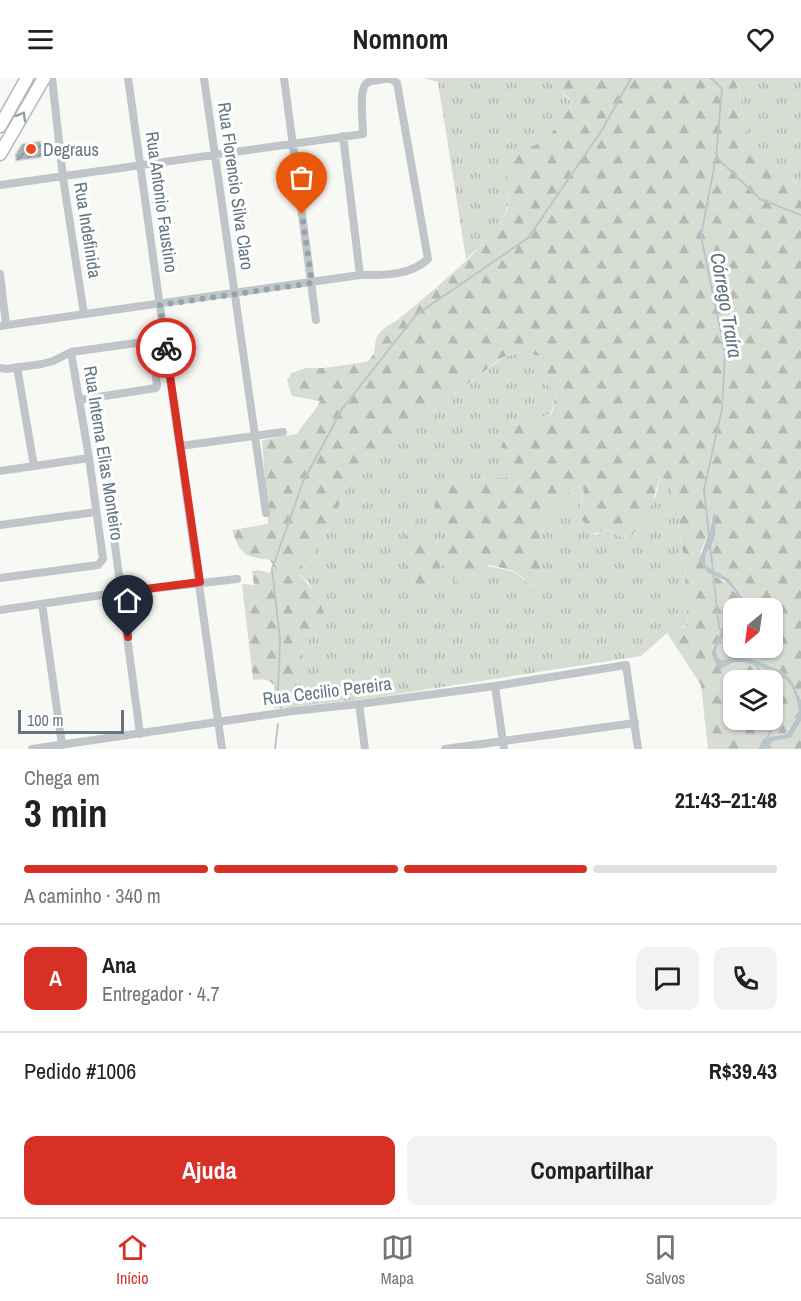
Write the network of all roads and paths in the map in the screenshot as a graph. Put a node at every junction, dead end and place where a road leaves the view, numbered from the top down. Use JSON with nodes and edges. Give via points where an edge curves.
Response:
{"nodes":[{"id":1,"x":27,"y":78,"type":"edge"},
{"id":2,"x":44,"y":78,"type":"edge"},
{"id":3,"x":52,"y":78,"type":"edge"},
{"id":4,"x":128,"y":78,"type":"edge"},
{"id":5,"x":204,"y":78,"type":"edge"},
{"id":6,"x":284,"y":78,"type":"edge"},
{"id":7,"x":0,"y":126,"type":"edge"},
{"id":8,"x":343,"y":136,"type":"junction"},
{"id":9,"x":293,"y":145,"type":"junction"},
{"id":10,"x":0,"y":154,"type":"edge"},
{"id":11,"x":215,"y":154,"type":"junction"},
{"id":12,"x":141,"y":166,"type":"junction"},
{"id":13,"x":63,"y":178,"type":"junction"},
{"id":14,"x":0,"y":185,"type":"edge"},
{"id":15,"x":0,"y":274,"type":"edge"},
{"id":16,"x":360,"y":275,"type":"junction"},
{"id":17,"x":312,"y":283,"type":"junction"},
{"id":18,"x":234,"y":294,"type":"junction"},
{"id":19,"x":160,"y":305,"type":"junction"},
{"id":20,"x":84,"y":314,"type":"junction"},
{"id":21,"x":316,"y":320,"type":"dead end"},
{"id":22,"x":3,"y":326,"type":"edge"},
{"id":23,"x":71,"y":352,"type":"junction"},
{"id":24,"x":0,"y":368,"type":"edge"},
{"id":25,"x":17,"y":368,"type":"junction"},
{"id":26,"x":79,"y":400,"type":"junction"},
{"id":27,"x":284,"y":432,"type":"dead end"},
{"id":28,"x":256,"y":436,"type":"junction"},
{"id":29,"x":180,"y":446,"type":"junction"},
{"id":30,"x":103,"y":455,"type":"dead end"},
{"id":31,"x":89,"y":458,"type":"junction"},
{"id":32,"x":34,"y":466,"type":"junction"},
{"id":33,"x":0,"y":471,"type":"edge"},
{"id":34,"x":96,"y":513,"type":"junction"},
{"id":35,"x":266,"y":513,"type":"dead end"},
{"id":36,"x":0,"y":525,"type":"edge"},
{"id":37,"x":0,"y":578,"type":"edge"},
{"id":38,"x":237,"y":579,"type":"dead end"},
{"id":39,"x":200,"y":582,"type":"junction"},
{"id":40,"x":122,"y":592,"type":"junction"},
{"id":41,"x":42,"y":604,"type":"junction"},
{"id":42,"x":0,"y":610,"type":"edge"},
{"id":43,"x":495,"y":686,"type":"junction"},
{"id":44,"x":359,"y":704,"type":"junction"},
{"id":45,"x":218,"y":723,"type":"junction"},
{"id":46,"x":634,"y":723,"type":"junction"},
{"id":47,"x":140,"y":734,"type":"junction"},
{"id":48,"x":62,"y":745,"type":"junction"},
{"id":49,"x":503,"y":745,"type":"edge"},
{"id":50,"x":76,"y":746,"type":"edge"},
{"id":51,"x":32,"y":749,"type":"edge"},
{"id":52,"x":222,"y":749,"type":"edge"},
{"id":53,"x":365,"y":749,"type":"edge"},
{"id":54,"x":445,"y":749,"type":"edge"},
{"id":55,"x":638,"y":749,"type":"edge"}],
"edges":[{"from":1,"to":7,"type":"main road"},
{"from":10,"to":2,"type":"main road","one_way":true},
{"from":3,"to":13,"type":"street","name":"Rua Indefinida"},
{"from":4,"to":12,"type":"street","name":"Rua Antonio Faustino"},
{"from":5,"to":11,"type":"street","name":"Rua Florencio Silva Claro"},
{"from":6,"to":9,"type":"street"},
{"from":8,"to":9,"type":"street"},
{"from":8,"to":16,"type":"street"},
{"from":8,"to":16,"type":"street","via":[[363,134],[363,94],[368,82],[386,78],[397,83],[428,259],[395,274]]},
{"from":9,"to":11,"type":"street"},
{"from":9,"to":17,"type":"street"},
{"from":11,"to":12,"type":"street"},
{"from":11,"to":18,"type":"street","name":"Rua Florencio Silva Claro"},
{"from":12,"to":13,"type":"street"},
{"from":12,"to":19,"type":"street","name":"Rua Antonio Faustino"},
{"from":13,"to":14,"type":"street"},
{"from":13,"to":20,"type":"street","name":"Rua Indefinida"},
{"from":15,"to":22,"type":"street"},
{"from":16,"to":17,"type":"street"},
{"from":17,"to":18,"type":"street"},
{"from":17,"to":21,"type":"street"},
{"from":18,"to":19,"type":"street"},
{"from":18,"to":28,"type":"street","name":"Rua Florencio Silva Claro"},
{"from":19,"to":20,"type":"street"},
{"from":19,"to":29,"type":"street","name":"Rua Antonio Faustino"},
{"from":20,"to":22,"type":"street"},
{"from":23,"to":25,"type":"street","via":[[53,361]]},
{"from":23,"to":26,"type":"street","name":"Rua Interna Elias Monteiro"},
{"from":23,"to":26,"type":"street","via":[[148,340],[152,344],[156,388]]},
{"from":24,"to":25,"type":"street"},
{"from":25,"to":32,"type":"street"},
{"from":26,"to":31,"type":"street","name":"Rua Interna Elias Monteiro"},
{"from":27,"to":28,"type":"street"},
{"from":28,"to":29,"type":"street"},
{"from":28,"to":35,"type":"street","name":"Rua Florencio Silva Claro"},
{"from":29,"to":39,"type":"street","name":"Rua Antonio Faustino"},
{"from":30,"to":40,"type":"street"},
{"from":31,"to":32,"type":"street"},
{"from":31,"to":34,"type":"street","name":"Rua Interna Elias Monteiro"},
{"from":32,"to":33,"type":"street"},
{"from":34,"to":36,"type":"street"},
{"from":34,"to":37,"type":"street","name":"Rua Interna Elias Monteiro","via":[[103,559],[98,565]]},
{"from":38,"to":39,"type":"street"},
{"from":39,"to":40,"type":"street"},
{"from":39,"to":45,"type":"street","name":"Rua Antonio Faustino"},
{"from":40,"to":41,"type":"street"},
{"from":40,"to":47,"type":"street"},
{"from":41,"to":42,"type":"street"},
{"from":41,"to":48,"type":"street"},
{"from":43,"to":44,"type":"street","name":"Rua Cecilio Pereira"},
{"from":43,"to":46,"type":"street","name":"Rua Cecilio Pereira","via":[[626,664]]},
{"from":43,"to":49,"type":"street"},
{"from":44,"to":45,"type":"street","name":"Rua Cecilio Pereira"},
{"from":44,"to":53,"type":"street"},
{"from":45,"to":47,"type":"street","name":"Rua Cecilio Pereira"},
{"from":45,"to":52,"type":"street","name":"Rua Antonio Faustino"},
{"from":46,"to":49,"type":"street"},
{"from":46,"to":55,"type":"street"},
{"from":47,"to":50,"type":"street","name":"Rua Cecilio Pereira"},
{"from":48,"to":50,"type":"street","name":"Rua Cecilio Pereira"},
{"from":48,"to":51,"type":"street","name":"Rua Cecilio Pereira"},
{"from":49,"to":54,"type":"street"}]}
